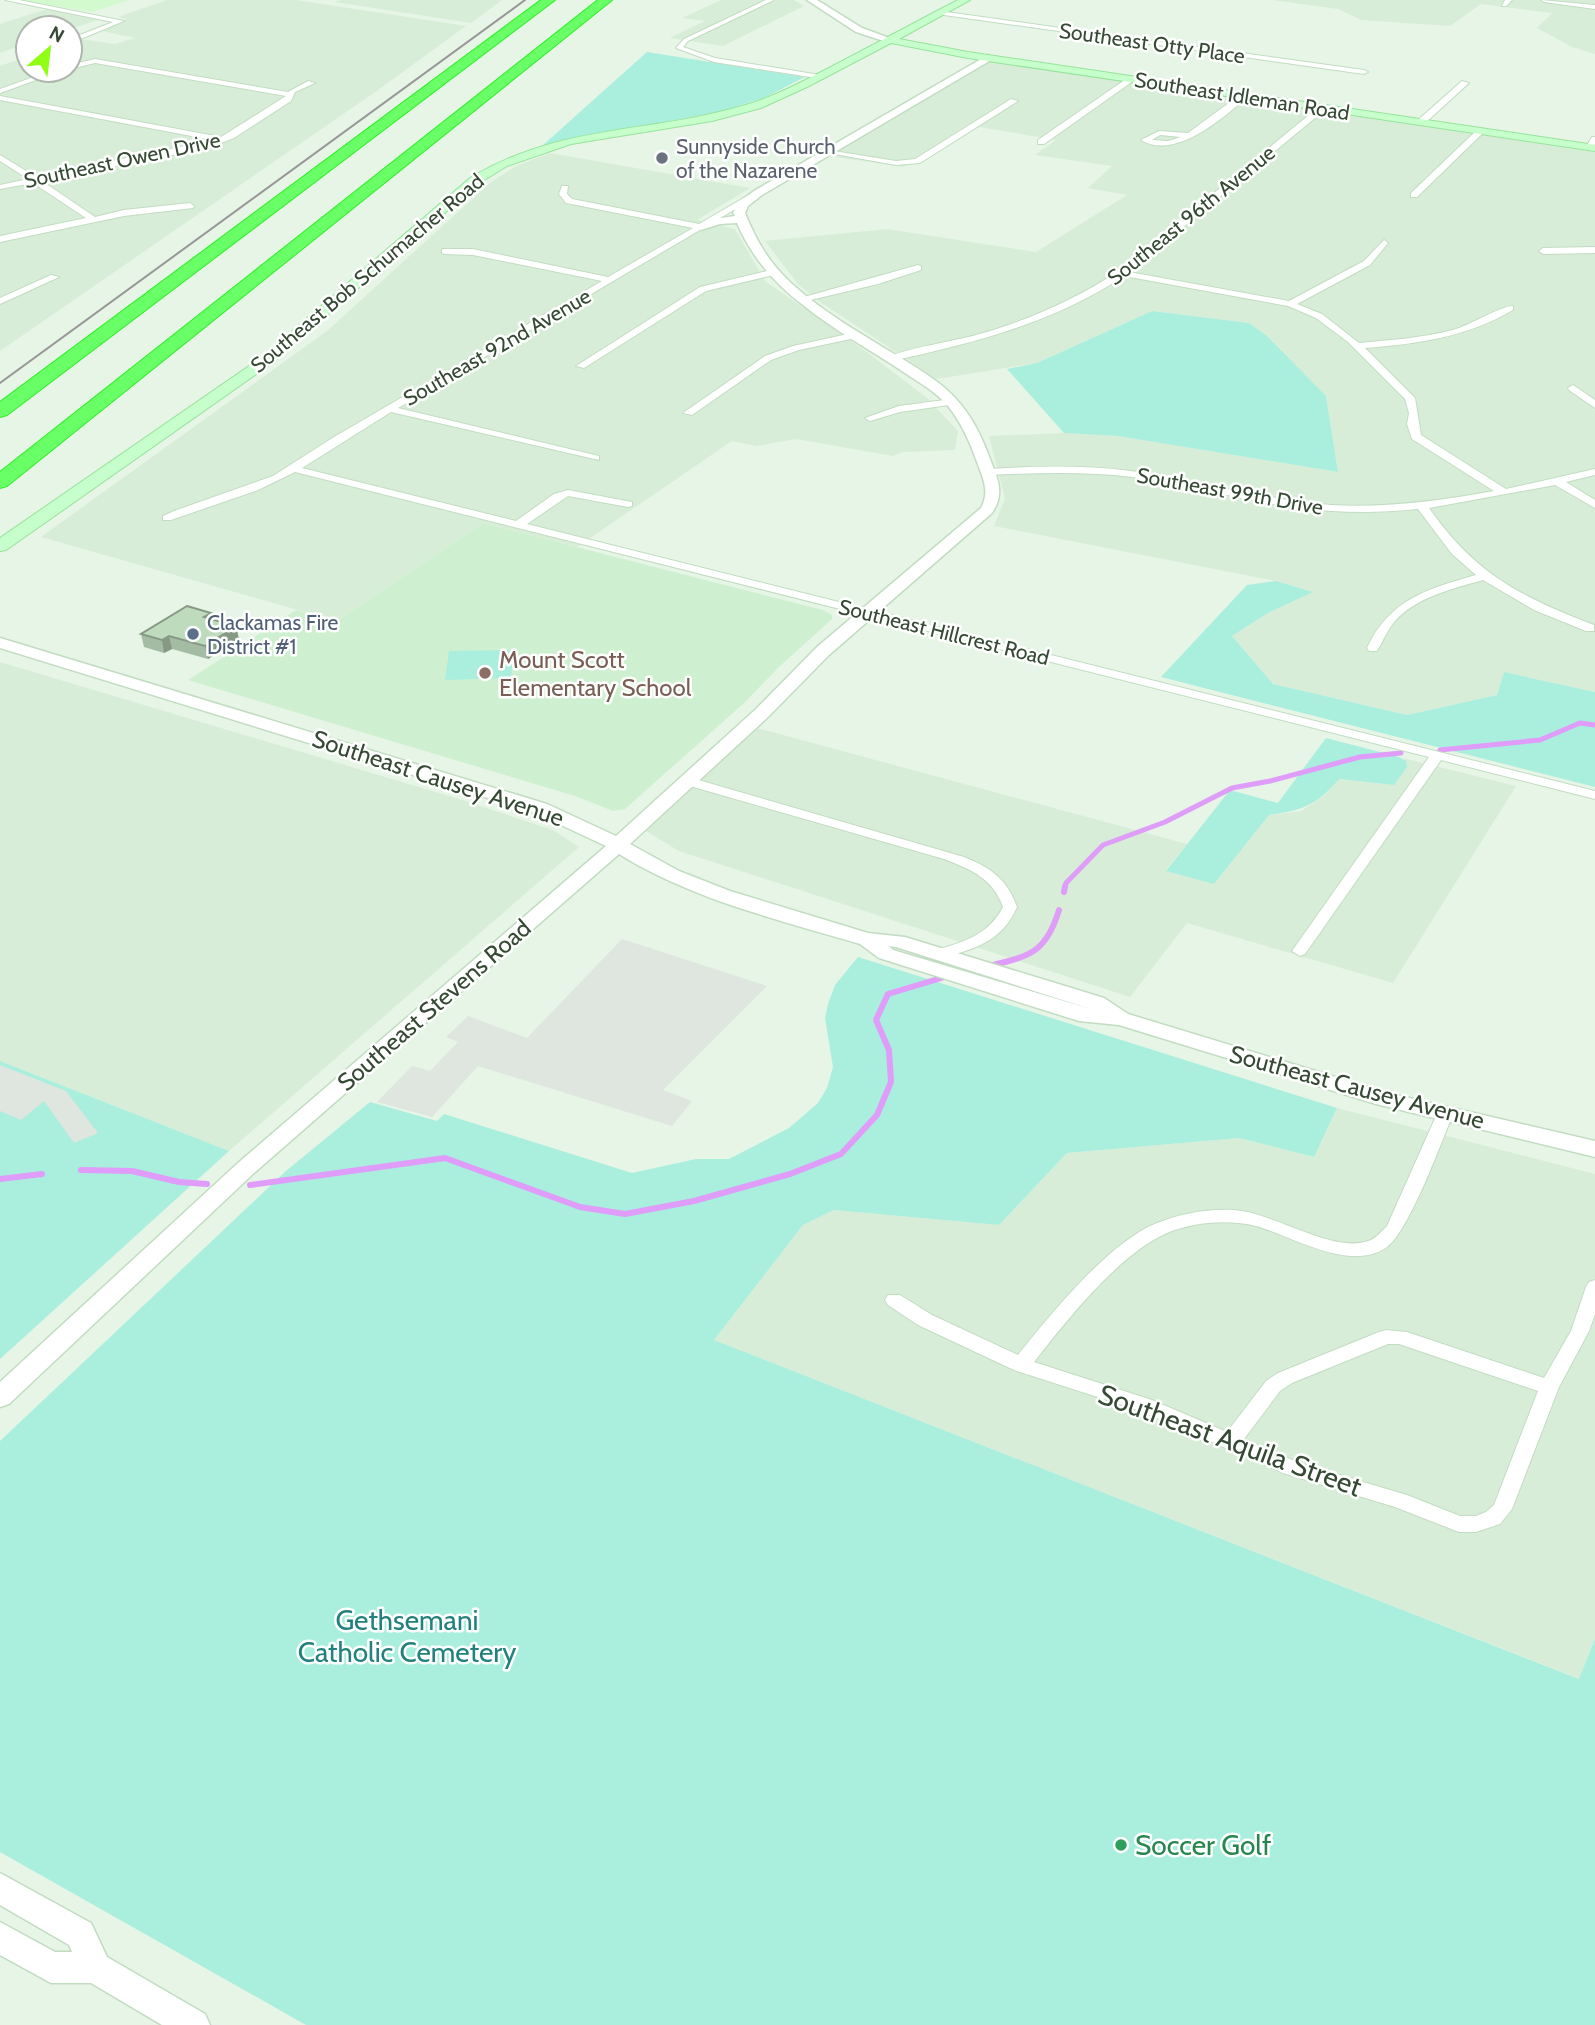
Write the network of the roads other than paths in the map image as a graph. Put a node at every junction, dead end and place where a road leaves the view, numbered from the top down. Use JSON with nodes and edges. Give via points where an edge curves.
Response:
{"nodes":[{"id":1,"x":8,"y":0,"type":"edge"},
{"id":2,"x":549,"y":0,"type":"edge"},
{"id":3,"x":606,"y":0,"type":"edge"},
{"id":4,"x":771,"y":0,"type":"edge"},
{"id":5,"x":811,"y":0,"type":"edge"},
{"id":6,"x":965,"y":0,"type":"edge"},
{"id":7,"x":1544,"y":0,"type":"edge"},
{"id":8,"x":1595,"y":7,"type":"edge"},
{"id":9,"x":939,"y":13,"type":"junction"},
{"id":10,"x":84,"y":36,"type":"edge"},
{"id":11,"x":890,"y":40,"type":"junction"},
{"id":12,"x":988,"y":58,"type":"junction"},
{"id":13,"x":84,"y":63,"type":"edge"},
{"id":14,"x":1364,"y":72,"type":"dead end"},
{"id":15,"x":820,"y":77,"type":"junction"},
{"id":16,"x":1132,"y":79,"type":"junction"},
{"id":17,"x":311,"y":83,"type":"dead end"},
{"id":18,"x":1465,"y":83,"type":"dead end"},
{"id":19,"x":20,"y":84,"type":"edge"},
{"id":20,"x":0,"y":91,"type":"edge"},
{"id":21,"x":290,"y":95,"type":"junction"},
{"id":22,"x":1244,"y":96,"type":"junction"},
{"id":23,"x":0,"y":98,"type":"edge"},
{"id":24,"x":1014,"y":101,"type":"dead end"},
{"id":25,"x":1323,"y":108,"type":"junction"},
{"id":26,"x":1421,"y":122,"type":"junction"},
{"id":27,"x":1481,"y":131,"type":"junction"},
{"id":28,"x":1190,"y":135,"type":"dead end"},
{"id":29,"x":222,"y":140,"type":"junction"},
{"id":30,"x":1041,"y":142,"type":"dead end"},
{"id":31,"x":1593,"y":145,"type":"edge"},
{"id":32,"x":827,"y":152,"type":"junction"},
{"id":33,"x":0,"y":157,"type":"edge"},
{"id":34,"x":36,"y":180,"type":"junction"},
{"id":35,"x":0,"y":187,"type":"edge"},
{"id":36,"x":565,"y":188,"type":"dead end"},
{"id":37,"x":1414,"y":195,"type":"dead end"},
{"id":38,"x":750,"y":198,"type":"junction"},
{"id":39,"x":190,"y":206,"type":"dead end"},
{"id":40,"x":93,"y":219,"type":"junction"},
{"id":41,"x":740,"y":219,"type":"junction"},
{"id":42,"x":701,"y":227,"type":"junction"},
{"id":43,"x":0,"y":239,"type":"edge"},
{"id":44,"x":1384,"y":243,"type":"dead end"},
{"id":45,"x":1595,"y":250,"type":"edge"},
{"id":46,"x":445,"y":251,"type":"dead end"},
{"id":47,"x":1543,"y":251,"type":"dead end"},
{"id":48,"x":918,"y":268,"type":"dead end"},
{"id":49,"x":771,"y":273,"type":"junction"},
{"id":50,"x":1122,"y":273,"type":"junction"},
{"id":51,"x":54,"y":277,"type":"dead end"},
{"id":52,"x":610,"y":281,"type":"junction"},
{"id":53,"x":802,"y":299,"type":"junction"},
{"id":54,"x":0,"y":302,"type":"edge"},
{"id":55,"x":1290,"y":304,"type":"junction"},
{"id":56,"x":1510,"y":308,"type":"dead end"},
{"id":57,"x":857,"y":335,"type":"junction"},
{"id":58,"x":1357,"y":346,"type":"junction"},
{"id":59,"x":892,"y":358,"type":"junction"},
{"id":60,"x":581,"y":366,"type":"dead end"},
{"id":61,"x":1573,"y":388,"type":"dead end"},
{"id":62,"x":952,"y":402,"type":"junction"},
{"id":63,"x":1595,"y":405,"type":"edge"},
{"id":64,"x":390,"y":409,"type":"junction"},
{"id":65,"x":0,"y":411,"type":"edge"},
{"id":66,"x":688,"y":413,"type":"dead end"},
{"id":67,"x":870,"y":418,"type":"dead end"},
{"id":68,"x":595,"y":457,"type":"dead end"},
{"id":69,"x":294,"y":469,"type":"junction"},
{"id":70,"x":988,"y":472,"type":"junction"},
{"id":71,"x":1595,"y":472,"type":"edge"},
{"id":72,"x":1556,"y":481,"type":"junction"},
{"id":73,"x":0,"y":482,"type":"edge"},
{"id":74,"x":1503,"y":492,"type":"junction"},
{"id":75,"x":628,"y":503,"type":"dead end"},
{"id":76,"x":1595,"y":505,"type":"edge"},
{"id":77,"x":1422,"y":507,"type":"junction"},
{"id":78,"x":167,"y":518,"type":"dead end"},
{"id":79,"x":518,"y":525,"type":"junction"},
{"id":80,"x":0,"y":546,"type":"edge"},
{"id":81,"x":1482,"y":576,"type":"junction"},
{"id":82,"x":868,"y":613,"type":"junction"},
{"id":83,"x":1590,"y":628,"type":"dead end"},
{"id":84,"x":0,"y":643,"type":"edge"},
{"id":85,"x":1373,"y":648,"type":"dead end"},
{"id":86,"x":1437,"y":756,"type":"junction"},
{"id":87,"x":688,"y":781,"type":"junction"},
{"id":88,"x":1595,"y":795,"type":"edge"},
{"id":89,"x":618,"y":845,"type":"junction"},
{"id":90,"x":1300,"y":951,"type":"dead end"},
{"id":91,"x":938,"y":959,"type":"junction"},
{"id":92,"x":1121,"y":1019,"type":"junction"},
{"id":93,"x":1445,"y":1114,"type":"junction"},
{"id":94,"x":1595,"y":1149,"type":"edge"},
{"id":95,"x":1595,"y":1287,"type":"edge"},
{"id":96,"x":894,"y":1300,"type":"dead end"},
{"id":97,"x":1021,"y":1365,"type":"junction"},
{"id":98,"x":1549,"y":1387,"type":"junction"},
{"id":99,"x":0,"y":1397,"type":"edge"},
{"id":100,"x":1231,"y":1442,"type":"junction"},
{"id":101,"x":0,"y":1888,"type":"edge"},
{"id":102,"x":0,"y":1937,"type":"edge"},
{"id":103,"x":95,"y":1968,"type":"junction"},
{"id":104,"x":193,"y":2025,"type":"edge"}],
"edges":[{"from":1,"to":10,"type":"street","via":[[121,20]]},
{"from":2,"to":65,"type":"highway"},
{"from":3,"to":73,"type":"highway"},
{"from":4,"to":15,"type":"street","via":[[685,40],[679,48],[714,60]]},
{"from":5,"to":11,"type":"street","via":[[857,29]]},
{"from":6,"to":9,"type":"main road"},
{"from":7,"to":8,"type":"street"},
{"from":9,"to":11,"type":"main road"},
{"from":9,"to":14,"type":"street","name":"Southeast Otty Place"},
{"from":11,"to":12,"type":"main road","name":"Southeast Idleman Road"},
{"from":11,"to":15,"type":"main road","name":"Southeast Bob Schumacher Road"},
{"from":12,"to":16,"type":"main road","name":"Southeast Idleman Road"},
{"from":12,"to":32,"type":"street","name":"Southeast 92nd Avenue"},
{"from":13,"to":21,"type":"street"},
{"from":15,"to":80,"type":"main road","name":"Southeast Bob Schumacher Road","via":[[742,111],[562,144],[487,172],[267,360]]},
{"from":16,"to":22,"type":"main road","name":"Southeast Idleman Road"},
{"from":16,"to":30,"type":"street"},
{"from":17,"to":21,"type":"street","name":"Southeast Owen Drive"},
{"from":18,"to":26,"type":"street"},
{"from":19,"to":20,"type":"street"},
{"from":21,"to":29,"type":"street","name":"Southeast Owen Drive"},
{"from":22,"to":25,"type":"main road","name":"Southeast Idleman Road"},
{"from":22,"to":28,"type":"street"},
{"from":23,"to":29,"type":"street"},
{"from":24,"to":32,"type":"street","via":[[917,162]]},
{"from":25,"to":26,"type":"main road","name":"Southeast Idleman Road"},
{"from":25,"to":50,"type":"street","name":"Southeast 96th Avenue"},
{"from":26,"to":27,"type":"main road","name":"Southeast Idleman Road"},
{"from":27,"to":31,"type":"main road","name":"Southeast Idleman Road"},
{"from":27,"to":37,"type":"street"},
{"from":29,"to":34,"type":"street","name":"Southeast Owen Drive"},
{"from":32,"to":38,"type":"street","name":"Southeast 92nd Avenue"},
{"from":33,"to":34,"type":"street"},
{"from":34,"to":35,"type":"street","name":"Southeast Owen Drive"},
{"from":34,"to":40,"type":"street"},
{"from":36,"to":42,"type":"street","via":[[569,201]]},
{"from":38,"to":41,"type":"street","via":[[740,209]]},
{"from":38,"to":42,"type":"street","name":"Southeast 92nd Avenue"},
{"from":39,"to":40,"type":"street"},
{"from":40,"to":43,"type":"street"},
{"from":41,"to":42,"type":"street","name":"Southeast 92nd Avenue"},
{"from":41,"to":49,"type":"street"},
{"from":42,"to":52,"type":"street","name":"Southeast 92nd Avenue"},
{"from":44,"to":55,"type":"street","via":[[1367,263]]},
{"from":45,"to":47,"type":"street"},
{"from":46,"to":52,"type":"street","via":[[472,252]]},
{"from":48,"to":53,"type":"street"},
{"from":49,"to":53,"type":"street"},
{"from":49,"to":60,"type":"street","via":[[703,289]]},
{"from":50,"to":55,"type":"street"},
{"from":50,"to":59,"type":"street","name":"Southeast 96th Avenue","via":[[1041,317],[975,339]]},
{"from":51,"to":54,"type":"street"},
{"from":52,"to":64,"type":"street","name":"Southeast 92nd Avenue"},
{"from":53,"to":57,"type":"street"},
{"from":55,"to":58,"type":"street","via":[[1325,320]]},
{"from":56,"to":58,"type":"street","via":[[1464,332]]},
{"from":57,"to":59,"type":"street"},
{"from":57,"to":66,"type":"street","via":[[768,358]]},
{"from":58,"to":74,"type":"street","via":[[1410,398],[1416,437]]},
{"from":59,"to":62,"type":"street"},
{"from":61,"to":63,"type":"street"},
{"from":62,"to":67,"type":"street"},
{"from":62,"to":70,"type":"street"},
{"from":64,"to":68,"type":"street"},
{"from":64,"to":69,"type":"street","name":"Southeast 92nd Avenue"},
{"from":69,"to":78,"type":"street","name":"Southeast 92nd Avenue"},
{"from":69,"to":79,"type":"street","name":"Southeast Hillcrest Road"},
{"from":70,"to":77,"type":"street","name":"Southeast 99th Drive","via":[[1106,471],[1294,505]]},
{"from":70,"to":82,"type":"street","name":"Southeast Stevens Road","via":[[993,496],[983,515]]},
{"from":71,"to":72,"type":"street","name":"Southeast 99th Drive"},
{"from":72,"to":74,"type":"street","name":"Southeast 99th Drive"},
{"from":72,"to":76,"type":"street"},
{"from":74,"to":77,"type":"street","name":"Southeast 99th Drive"},
{"from":75,"to":79,"type":"street","via":[[568,493]]},
{"from":77,"to":81,"type":"street","via":[[1442,538]]},
{"from":79,"to":82,"type":"street","name":"Southeast Hillcrest Road"},
{"from":81,"to":83,"type":"street","via":[[1524,602]]},
{"from":81,"to":85,"type":"street","via":[[1399,609],[1378,634]]},
{"from":82,"to":86,"type":"street","name":"Southeast Hillcrest Road"},
{"from":82,"to":87,"type":"street","name":"Southeast Stevens Road"},
{"from":84,"to":89,"type":"street","name":"Southeast Causey Avenue","via":[[540,808]]},
{"from":86,"to":88,"type":"street","name":"Southeast Hillcrest Road"},
{"from":86,"to":90,"type":"street"},
{"from":87,"to":89,"type":"street","name":"Southeast Stevens Road"},
{"from":87,"to":91,"type":"street","via":[[975,865],[996,878],[1010,907],[996,931]]},
{"from":89,"to":91,"type":"street","name":"Southeast Causey Avenue","via":[[698,886],[866,939],[887,954]]},
{"from":89,"to":99,"type":"street","name":"Southeast Stevens Road","via":[[253,1162]]},
{"from":91,"to":92,"type":"street","name":"Southeast Causey Avenue","via":[[1097,1003]]},
{"from":91,"to":92,"type":"street","name":"Southeast Causey Avenue","via":[[1007,992],[1086,1016]]},
{"from":92,"to":93,"type":"street","name":"Southeast Causey Avenue"},
{"from":93,"to":94,"type":"street","name":"Southeast Causey Avenue"},
{"from":93,"to":97,"type":"street","via":[[1394,1229],[1379,1245],[1368,1250],[1341,1248],[1242,1217],[1162,1228],[1112,1264]]},
{"from":95,"to":98,"type":"street","name":"Southeast Aquila Street","via":[[1580,1331]]},
{"from":96,"to":97,"type":"street","name":"Southeast Aquila Street","via":[[925,1320]]},
{"from":97,"to":100,"type":"street","name":"Southeast Aquila Street","via":[[1145,1405]]},
{"from":98,"to":100,"type":"street","via":[[1415,1340],[1386,1337],[1284,1378]]},
{"from":98,"to":100,"type":"street","name":"Southeast Aquila Street","via":[[1502,1509],[1476,1524],[1459,1524],[1293,1469]]},
{"from":101,"to":103,"type":"street","via":[[80,1934]]},
{"from":102,"to":103,"type":"street","via":[[51,1967]]},
{"from":103,"to":104,"type":"street"}]}
